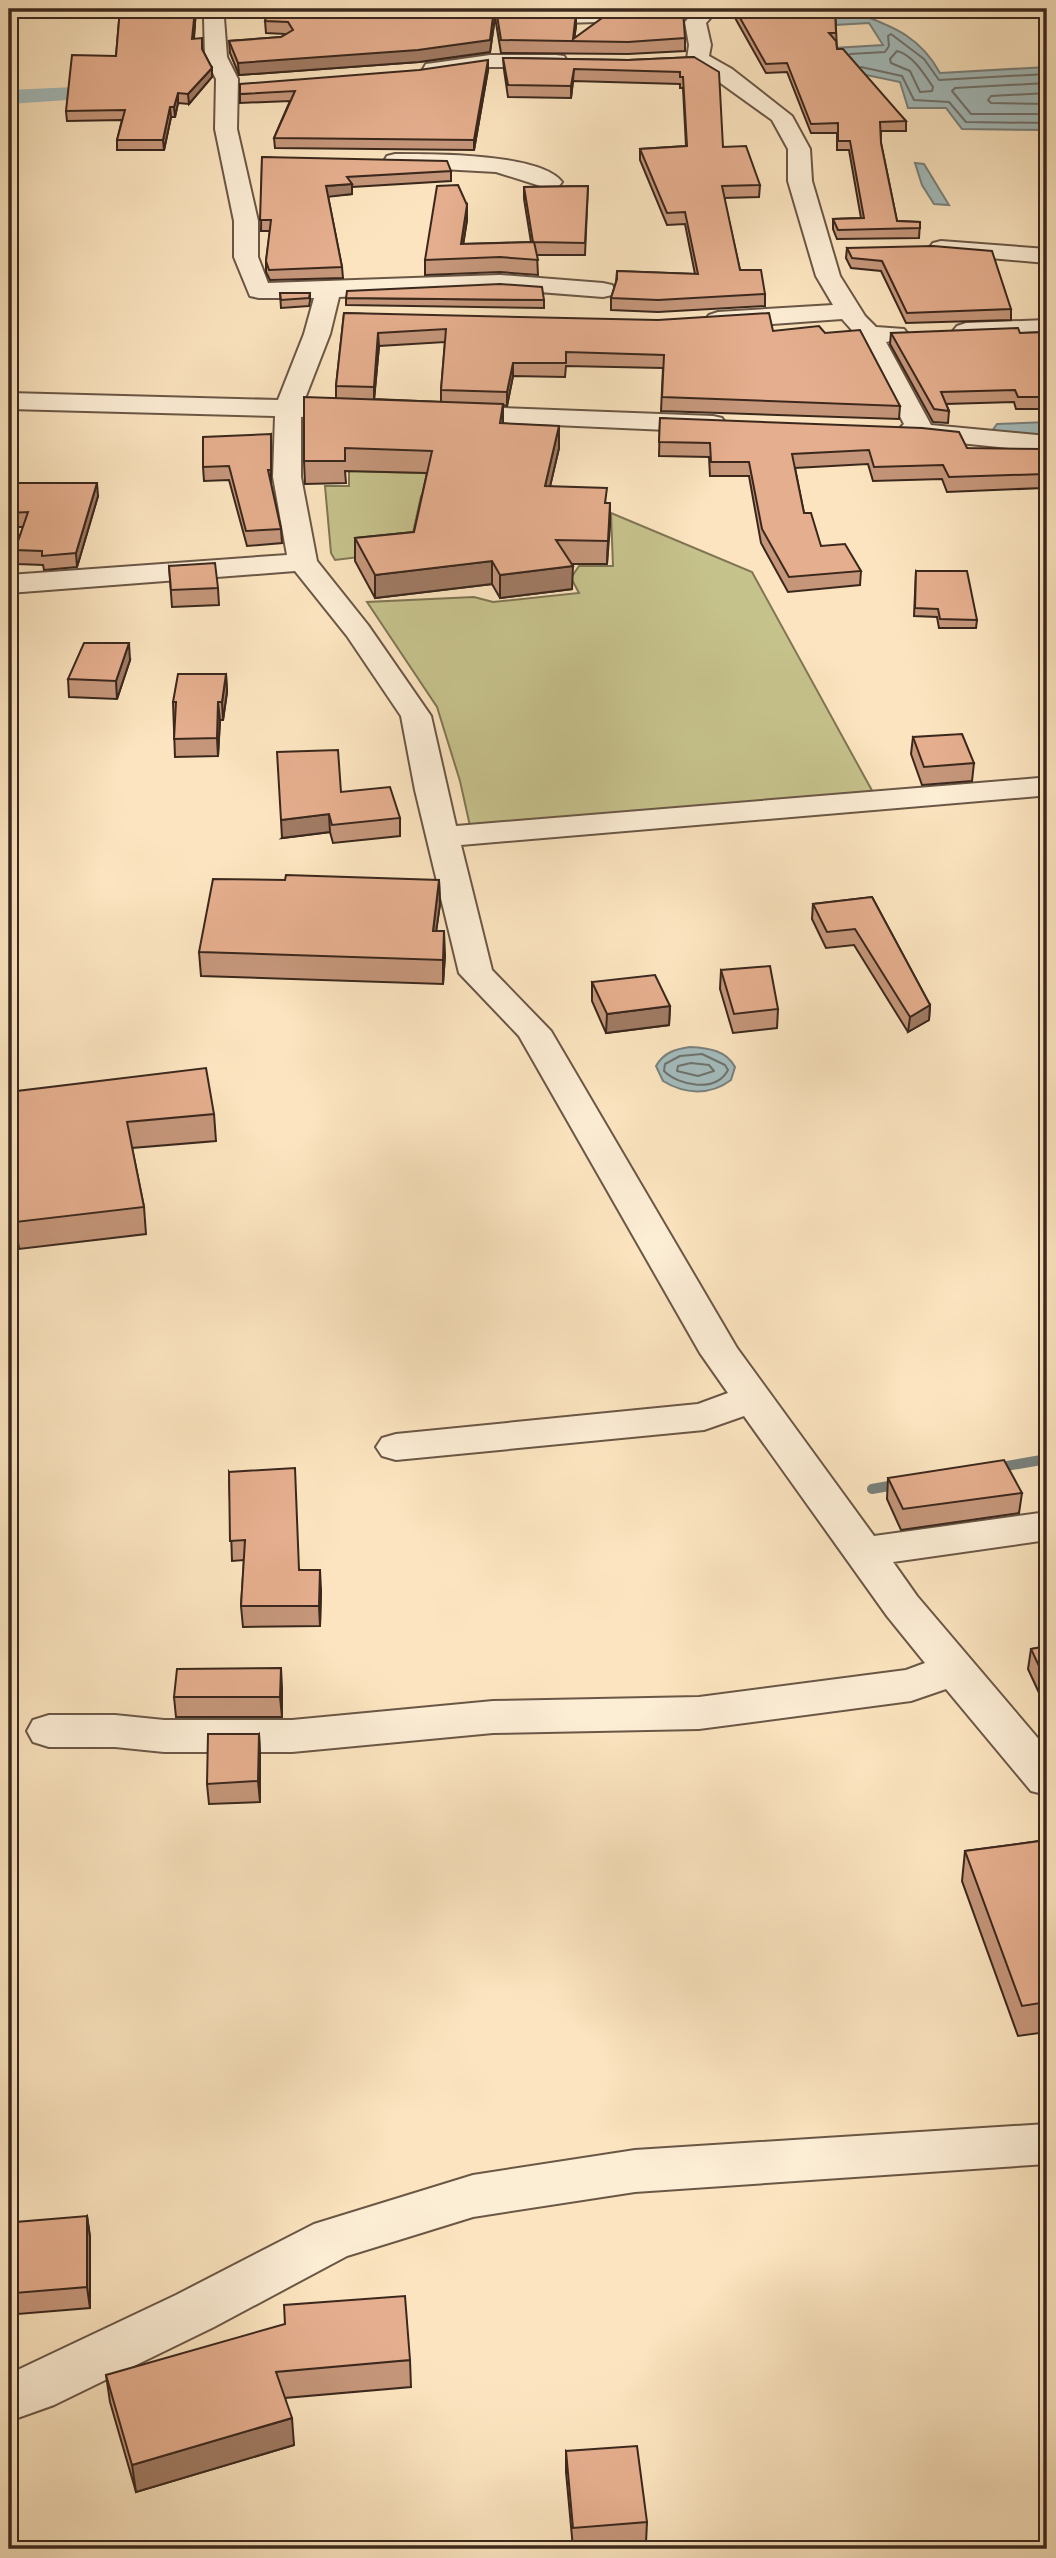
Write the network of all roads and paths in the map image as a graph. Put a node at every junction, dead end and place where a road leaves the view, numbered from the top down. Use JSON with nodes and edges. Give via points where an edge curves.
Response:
{"nodes":[{"id":1,"x":209,"y":9,"type":"edge"},
{"id":2,"x":703,"y":12,"type":"edge"},
{"id":3,"x":531,"y":18,"type":"edge"},
{"id":4,"x":242,"y":43,"type":"edge"},
{"id":5,"x":216,"y":45,"type":"junction"},
{"id":6,"x":576,"y":62,"type":"edge"},
{"id":7,"x":419,"y":71,"type":"edge"},
{"id":8,"x":368,"y":161,"type":"edge"},
{"id":9,"x":490,"y":166,"type":"junction"},
{"id":10,"x":550,"y":182,"type":"dead end"},
{"id":11,"x":499,"y":189,"type":"dead end"},
{"id":12,"x":920,"y":247,"type":"edge"},
{"id":13,"x":820,"y":249,"type":"junction"},
{"id":14,"x":845,"y":249,"type":"edge"},
{"id":15,"x":1047,"y":256,"type":"edge"},
{"id":16,"x":328,"y":290,"type":"junction"},
{"id":17,"x":603,"y":290,"type":"dead end"},
{"id":18,"x":259,"y":291,"type":"junction"},
{"id":19,"x":849,"y":311,"type":"junction"},
{"id":20,"x":304,"y":316,"type":"junction"},
{"id":21,"x":349,"y":317,"type":"edge"},
{"id":22,"x":695,"y":322,"type":"edge"},
{"id":23,"x":1047,"y":328,"type":"edge"},
{"id":24,"x":948,"y":332,"type":"edge"},
{"id":25,"x":922,"y":333,"type":"edge"},
{"id":26,"x":870,"y":335,"type":"junction"},
{"id":27,"x":9,"y":401,"type":"edge"},
{"id":28,"x":288,"y":408,"type":"junction"},
{"id":29,"x":343,"y":410,"type":"edge"},
{"id":30,"x":426,"y":413,"type":"edge"},
{"id":31,"x":742,"y":425,"type":"edge"},
{"id":32,"x":1047,"y":429,"type":"edge"},
{"id":33,"x":880,"y":430,"type":"edge"},
{"id":34,"x":921,"y":432,"type":"junction"},
{"id":35,"x":1002,"y":441,"type":"junction"},
{"id":36,"x":1047,"y":444,"type":"edge"},
{"id":37,"x":303,"y":562,"type":"junction"},
{"id":38,"x":9,"y":584,"type":"edge"},
{"id":39,"x":1039,"y":787,"type":"dead end"},
{"id":40,"x":442,"y":836,"type":"junction"},
{"id":41,"x":753,"y":1398,"type":"junction"},
{"id":42,"x":396,"y":1447,"type":"dead end"},
{"id":43,"x":1047,"y":1526,"type":"edge"},
{"id":44,"x":864,"y":1552,"type":"junction"},
{"id":45,"x":954,"y":1668,"type":"junction"},
{"id":46,"x":49,"y":1731,"type":"dead end"},
{"id":47,"x":1047,"y":1779,"type":"edge"},
{"id":48,"x":1047,"y":2144,"type":"edge"},
{"id":49,"x":9,"y":2398,"type":"edge"}],
"edges":[{"from":1,"to":5,"type":"street"},
{"from":2,"to":3,"type":"street"},
{"from":2,"to":13,"type":"street","via":[[695,22],[700,46],[687,61],[734,81],[781,116],[799,149],[800,181]]},
{"from":4,"to":5,"type":"street"},
{"from":5,"to":18,"type":"street","via":[[216,57],[227,79],[236,85],[226,129],[242,158],[246,257]]},
{"from":6,"to":7,"type":"street","via":[[490,61]]},
{"from":8,"to":9,"type":"street"},
{"from":9,"to":10,"type":"street"},
{"from":9,"to":11,"type":"street"},
{"from":12,"to":15,"type":"street"},
{"from":13,"to":14,"type":"street"},
{"from":13,"to":19,"type":"street","via":[[828,276]]},
{"from":16,"to":17,"type":"street","via":[[500,282],[522,294]]},
{"from":16,"to":18,"type":"street"},
{"from":16,"to":20,"type":"street"},
{"from":18,"to":20,"type":"street","via":[[268,305]]},
{"from":19,"to":22,"type":"street"},
{"from":19,"to":26,"type":"street"},
{"from":20,"to":21,"type":"street"},
{"from":20,"to":28,"type":"street"},
{"from":23,"to":24,"type":"street"},
{"from":25,"to":26,"type":"street"},
{"from":26,"to":34,"type":"street"},
{"from":27,"to":28,"type":"street"},
{"from":28,"to":29,"type":"street"},
{"from":28,"to":37,"type":"street","via":[[286,477]]},
{"from":30,"to":31,"type":"street"},
{"from":32,"to":35,"type":"street"},
{"from":33,"to":34,"type":"street"},
{"from":34,"to":35,"type":"street"},
{"from":35,"to":36,"type":"street"},
{"from":37,"to":38,"type":"street"},
{"from":37,"to":40,"type":"street","via":[[358,631],[416,716]]},
{"from":39,"to":40,"type":"street"},
{"from":40,"to":41,"type":"street","via":[[476,973],[533,1031],[714,1342]]},
{"from":41,"to":42,"type":"street","via":[[704,1417]]},
{"from":41,"to":44,"type":"street"},
{"from":43,"to":44,"type":"street"},
{"from":44,"to":45,"type":"street"},
{"from":45,"to":46,"type":"street","via":[[911,1685],[699,1713],[493,1717],[292,1736]]},
{"from":45,"to":47,"type":"street"},
{"from":48,"to":49,"type":"street","via":[[635,2171],[473,2196],[332,2239],[195,2311]]}]}
